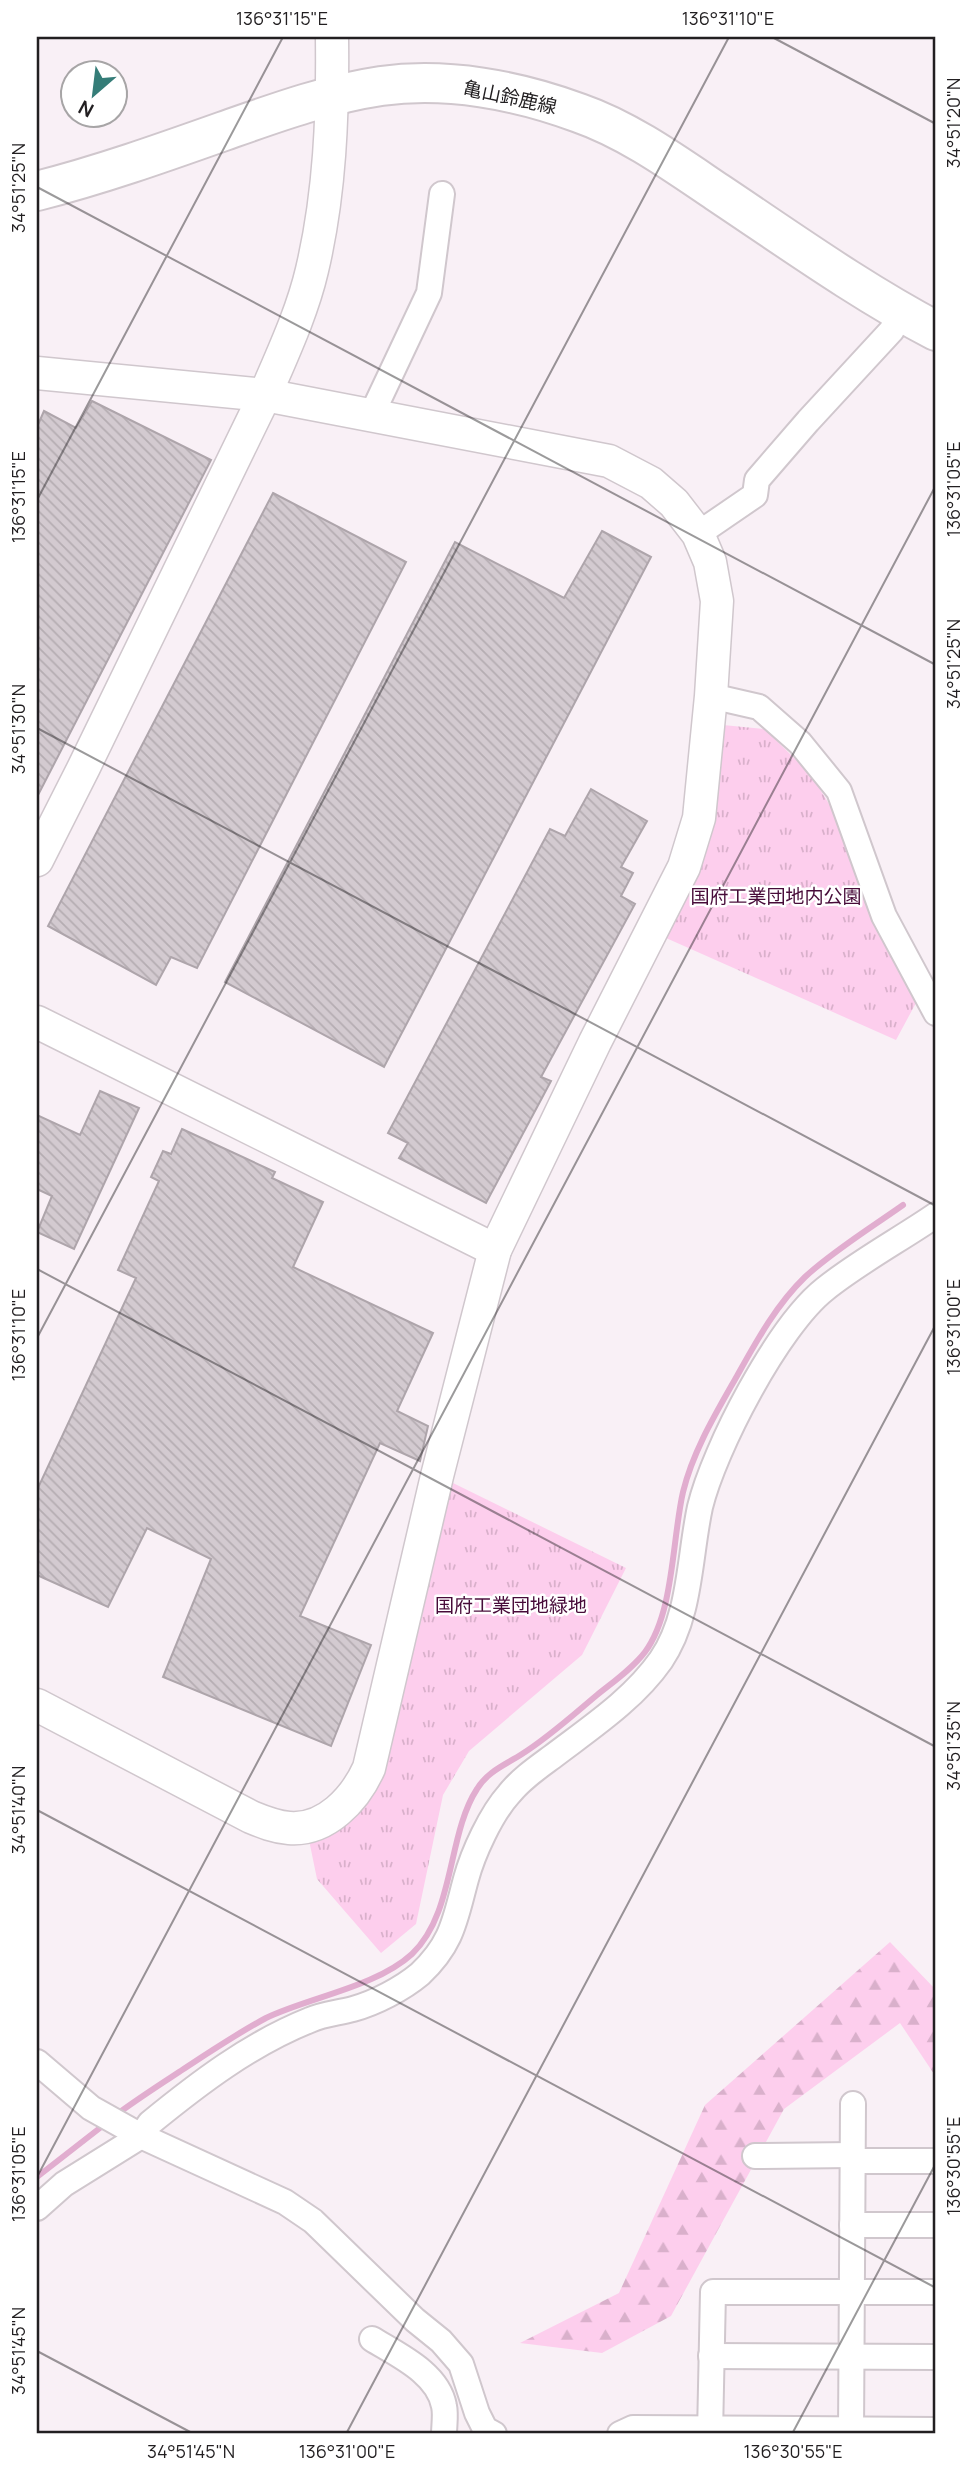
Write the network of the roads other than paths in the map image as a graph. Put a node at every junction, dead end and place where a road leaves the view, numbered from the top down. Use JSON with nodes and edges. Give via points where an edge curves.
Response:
{"nodes":[{"id":1,"x":332,"y":37,"type":"edge"},
{"id":2,"x":333,"y":96,"type":"junction"},
{"id":3,"x":37,"y":191,"type":"edge"},
{"id":4,"x":442,"y":194,"type":"dead end"},
{"id":5,"x":898,"y":312,"type":"junction"},
{"id":6,"x":936,"y":331,"type":"edge"},
{"id":7,"x":37,"y":373,"type":"edge"},
{"id":8,"x":265,"y":395,"type":"junction"},
{"id":9,"x":371,"y":416,"type":"junction"},
{"id":10,"x":706,"y":529,"type":"junction"},
{"id":11,"x":711,"y":696,"type":"junction"},
{"id":12,"x":37,"y":860,"type":"edge"},
{"id":13,"x":936,"y":1013,"type":"edge"},
{"id":14,"x":37,"y":1022,"type":"edge"},
{"id":15,"x":936,"y":1215,"type":"edge"},
{"id":16,"x":495,"y":1250,"type":"junction"},
{"id":17,"x":37,"y":1705,"type":"edge"},
{"id":18,"x":37,"y":2063,"type":"edge"},
{"id":19,"x":853,"y":2104,"type":"dead end"},
{"id":20,"x":134,"y":2132,"type":"junction"},
{"id":21,"x":755,"y":2156,"type":"dead end"},
{"id":22,"x":853,"y":2158,"type":"junction"},
{"id":23,"x":936,"y":2161,"type":"edge"},
{"id":24,"x":37,"y":2207,"type":"edge"},
{"id":25,"x":852,"y":2225,"type":"junction"},
{"id":26,"x":936,"y":2225,"type":"edge"},
{"id":27,"x":852,"y":2292,"type":"junction"},
{"id":28,"x":936,"y":2292,"type":"edge"},
{"id":29,"x":372,"y":2339,"type":"dead end"},
{"id":30,"x":712,"y":2356,"type":"junction"},
{"id":31,"x":852,"y":2357,"type":"junction"},
{"id":32,"x":936,"y":2357,"type":"edge"},
{"id":33,"x":936,"y":2430,"type":"edge"},
{"id":34,"x":710,"y":2432,"type":"edge"},
{"id":35,"x":851,"y":2432,"type":"edge"},
{"id":36,"x":444,"y":2434,"type":"edge"},
{"id":37,"x":494,"y":2434,"type":"edge"},
{"id":38,"x":620,"y":2434,"type":"edge"}],
"edges":[{"from":1,"to":2,"type":"street"},
{"from":2,"to":3,"type":"main road","name":"亀山鈴鹿線"},
{"from":2,"to":5,"type":"main road","name":"亀山鈴鹿線","via":[[382,86],[441,83],[528,97],[581,113],[692,176]]},
{"from":2,"to":8,"type":"street","via":[[324,206],[311,272]]},
{"from":4,"to":9,"type":"street","via":[[429,293]]},
{"from":5,"to":6,"type":"main road","name":"亀山鈴鹿線"},
{"from":5,"to":10,"type":"street","via":[[892,330],[757,480],[755,495]]},
{"from":7,"to":8,"type":"street"},
{"from":8,"to":9,"type":"street"},
{"from":8,"to":12,"type":"street"},
{"from":9,"to":10,"type":"street","via":[[608,461],[652,483]]},
{"from":10,"to":11,"type":"street","via":[[716,601]]},
{"from":11,"to":13,"type":"street","via":[[759,707],[800,743],[839,791],[884,916]]},
{"from":11,"to":16,"type":"street","via":[[699,818],[684,867]]},
{"from":14,"to":16,"type":"street"},
{"from":15,"to":20,"type":"street","via":[[825,1288],[802,1310],[779,1344],[711,1469],[670,1646],[639,1687],[508,1794],[491,1820],[467,1876],[451,1933],[439,1952],[396,1991],[356,2009],[311,2020],[233,2060]]},
{"from":16,"to":17,"type":"street","via":[[369,1768],[344,1806],[312,1824],[274,1826]]},
{"from":18,"to":20,"type":"street","via":[[91,2108]]},
{"from":19,"to":22,"type":"street"},
{"from":20,"to":24,"type":"street"},
{"from":20,"to":37,"type":"street","via":[[285,2202],[313,2221],[461,2364],[477,2413],[485,2429]]},
{"from":21,"to":22,"type":"street"},
{"from":22,"to":23,"type":"street"},
{"from":22,"to":25,"type":"street"},
{"from":25,"to":26,"type":"street"},
{"from":25,"to":27,"type":"street"},
{"from":27,"to":28,"type":"street"},
{"from":27,"to":30,"type":"street","via":[[713,2292]]},
{"from":27,"to":31,"type":"street"},
{"from":29,"to":36,"type":"street","via":[[429,2378],[444,2406]]},
{"from":30,"to":31,"type":"street"},
{"from":30,"to":34,"type":"street"},
{"from":31,"to":32,"type":"street"},
{"from":31,"to":35,"type":"street"},
{"from":33,"to":35,"type":"street"},
{"from":34,"to":35,"type":"street"},
{"from":34,"to":38,"type":"street","via":[[633,2428]]}]}
